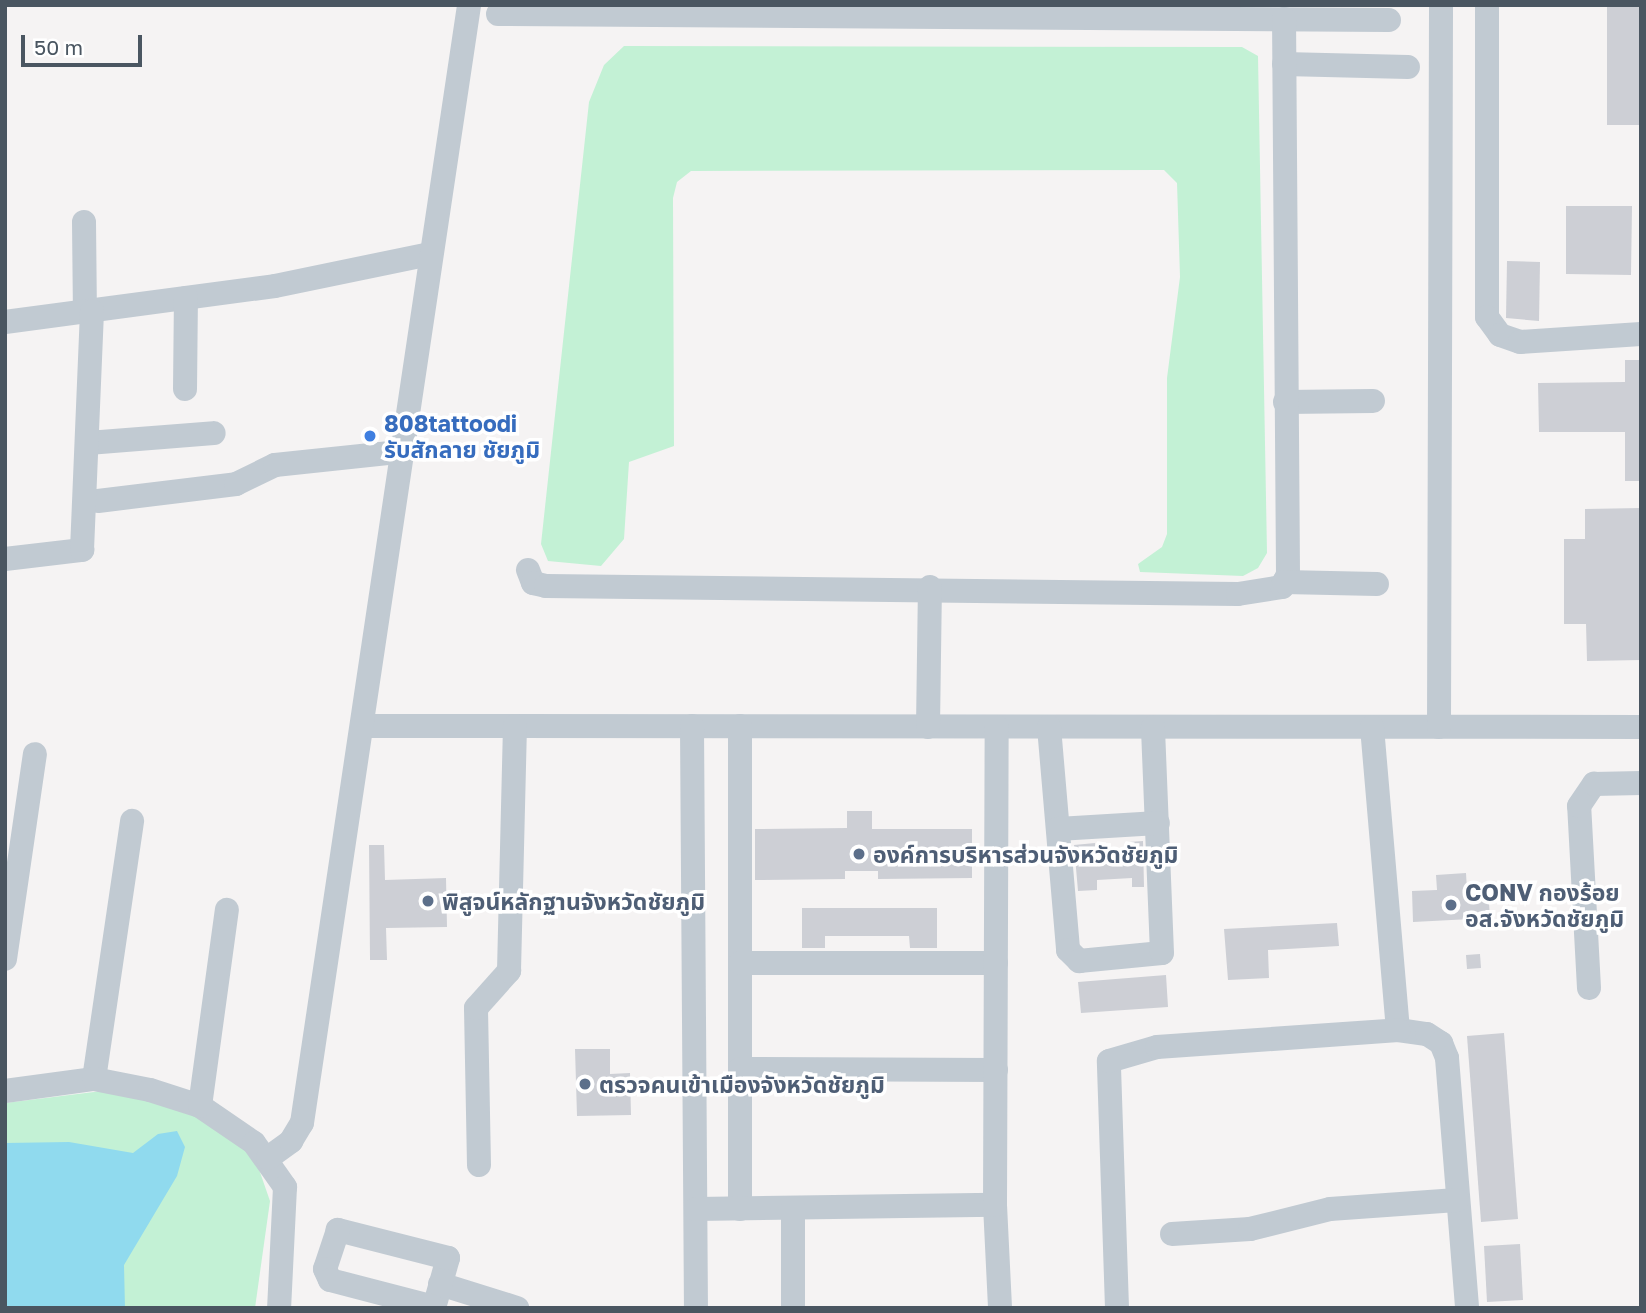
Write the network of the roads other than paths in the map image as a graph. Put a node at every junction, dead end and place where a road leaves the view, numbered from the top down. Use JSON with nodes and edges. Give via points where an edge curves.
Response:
{"nodes":[{"id":1,"x":469,"y":5,"type":"edge"},
{"id":2,"x":1441,"y":5,"type":"edge"},
{"id":3,"x":1488,"y":5,"type":"edge"},
{"id":4,"x":498,"y":14,"type":"dead end"},
{"id":5,"x":1284,"y":19,"type":"junction"},
{"id":6,"x":1389,"y":20,"type":"dead end"},
{"id":7,"x":1284,"y":64,"type":"junction"},
{"id":8,"x":1408,"y":67,"type":"dead end"},
{"id":9,"x":84,"y":222,"type":"dead end"},
{"id":10,"x":429,"y":254,"type":"junction"},
{"id":11,"x":186,"y":298,"type":"junction"},
{"id":12,"x":88,"y":311,"type":"junction"},
{"id":13,"x":5,"y":322,"type":"edge"},
{"id":14,"x":1641,"y":334,"type":"edge"},
{"id":15,"x":185,"y":389,"type":"dead end"},
{"id":16,"x":1373,"y":401,"type":"dead end"},
{"id":17,"x":1285,"y":402,"type":"junction"},
{"id":18,"x":214,"y":433,"type":"dead end"},
{"id":19,"x":88,"y":443,"type":"junction"},
{"id":20,"x":399,"y":452,"type":"junction"},
{"id":21,"x":98,"y":501,"type":"dead end"},
{"id":22,"x":5,"y":559,"type":"edge"},
{"id":23,"x":528,"y":570,"type":"dead end"},
{"id":24,"x":1284,"y":582,"type":"junction"},
{"id":25,"x":1377,"y":584,"type":"dead end"},
{"id":26,"x":930,"y":587,"type":"junction"},
{"id":27,"x":366,"y":726,"type":"junction"},
{"id":28,"x":515,"y":726,"type":"junction"},
{"id":29,"x":692,"y":726,"type":"junction"},
{"id":30,"x":740,"y":726,"type":"junction"},
{"id":31,"x":928,"y":727,"type":"junction"},
{"id":32,"x":997,"y":727,"type":"junction"},
{"id":33,"x":1049,"y":727,"type":"junction"},
{"id":34,"x":1153,"y":727,"type":"junction"},
{"id":35,"x":1372,"y":727,"type":"junction"},
{"id":36,"x":1439,"y":727,"type":"junction"},
{"id":37,"x":1641,"y":727,"type":"edge"},
{"id":38,"x":35,"y":754,"type":"dead end"},
{"id":39,"x":1641,"y":783,"type":"edge"},
{"id":40,"x":132,"y":821,"type":"dead end"},
{"id":41,"x":1158,"y":823,"type":"junction"},
{"id":42,"x":1058,"y":829,"type":"junction"},
{"id":43,"x":227,"y":910,"type":"dead end"},
{"id":44,"x":5,"y":960,"type":"edge"},
{"id":45,"x":740,"y":963,"type":"junction"},
{"id":46,"x":996,"y":963,"type":"junction"},
{"id":47,"x":1589,"y":988,"type":"dead end"},
{"id":48,"x":1398,"y":1030,"type":"junction"},
{"id":49,"x":740,"y":1069,"type":"junction"},
{"id":50,"x":996,"y":1070,"type":"junction"},
{"id":51,"x":94,"y":1079,"type":"junction"},
{"id":52,"x":5,"y":1091,"type":"edge"},
{"id":53,"x":201,"y":1106,"type":"junction"},
{"id":54,"x":268,"y":1158,"type":"junction"},
{"id":55,"x":479,"y":1165,"type":"dead end"},
{"id":56,"x":1457,"y":1200,"type":"junction"},
{"id":57,"x":995,"y":1205,"type":"junction"},
{"id":58,"x":793,"y":1208,"type":"junction"},
{"id":59,"x":696,"y":1209,"type":"junction"},
{"id":60,"x":740,"y":1209,"type":"junction"},
{"id":61,"x":1172,"y":1234,"type":"dead end"},
{"id":62,"x":436,"y":1299,"type":"edge"},
{"id":63,"x":279,"y":1308,"type":"edge"},
{"id":64,"x":517,"y":1308,"type":"edge"},
{"id":65,"x":696,"y":1308,"type":"edge"},
{"id":66,"x":793,"y":1308,"type":"edge"},
{"id":67,"x":1000,"y":1308,"type":"edge"},
{"id":68,"x":1117,"y":1308,"type":"edge"},
{"id":69,"x":1467,"y":1308,"type":"edge"}],
"edges":[{"from":1,"to":10,"type":"street"},
{"from":2,"to":36,"type":"street"},
{"from":3,"to":14,"type":"street","via":[[1486,306],[1492,327],[1520,342]]},
{"from":4,"to":5,"type":"street"},
{"from":5,"to":6,"type":"street"},
{"from":5,"to":7,"type":"street"},
{"from":7,"to":8,"type":"street"},
{"from":7,"to":17,"type":"street"},
{"from":9,"to":12,"type":"street"},
{"from":10,"to":11,"type":"street"},
{"from":10,"to":20,"type":"street"},
{"from":11,"to":12,"type":"street"},
{"from":11,"to":15,"type":"street"},
{"from":12,"to":13,"type":"street"},
{"from":12,"to":19,"type":"street"},
{"from":16,"to":17,"type":"street"},
{"from":17,"to":24,"type":"street"},
{"from":18,"to":19,"type":"street"},
{"from":19,"to":22,"type":"street","via":[[82,550]]},
{"from":20,"to":21,"type":"street","via":[[275,465],[236,484]]},
{"from":20,"to":27,"type":"street"},
{"from":23,"to":26,"type":"street","via":[[533,583],[547,586]]},
{"from":24,"to":25,"type":"street"},
{"from":24,"to":26,"type":"street","via":[[1238,594]]},
{"from":26,"to":31,"type":"street"},
{"from":27,"to":28,"type":"street"},
{"from":27,"to":54,"type":"street","via":[[302,1123],[291,1141]]},
{"from":28,"to":29,"type":"street"},
{"from":28,"to":55,"type":"street","via":[[509,971],[476,1008]]},
{"from":29,"to":30,"type":"street"},
{"from":29,"to":59,"type":"street"},
{"from":30,"to":31,"type":"street"},
{"from":30,"to":45,"type":"street"},
{"from":31,"to":32,"type":"street"},
{"from":32,"to":33,"type":"street"},
{"from":32,"to":46,"type":"street"},
{"from":33,"to":34,"type":"street"},
{"from":33,"to":42,"type":"street"},
{"from":34,"to":35,"type":"street"},
{"from":34,"to":41,"type":"street"},
{"from":35,"to":36,"type":"street"},
{"from":35,"to":48,"type":"street"},
{"from":36,"to":37,"type":"street"},
{"from":38,"to":44,"type":"street"},
{"from":39,"to":47,"type":"street","via":[[1594,784],[1579,806]]},
{"from":40,"to":51,"type":"street"},
{"from":41,"to":42,"type":"street"},
{"from":41,"to":42,"type":"street","via":[[1164,945],[1157,957],[1072,957]]},
{"from":43,"to":53,"type":"street"},
{"from":45,"to":46,"type":"street"},
{"from":45,"to":49,"type":"street"},
{"from":46,"to":50,"type":"street"},
{"from":48,"to":56,"type":"street","via":[[1426,1034],[1441,1043],[1447,1058]]},
{"from":48,"to":68,"type":"street","via":[[1157,1047],[1109,1061]]},
{"from":49,"to":50,"type":"street"},
{"from":49,"to":60,"type":"street"},
{"from":50,"to":57,"type":"street"},
{"from":51,"to":52,"type":"street"},
{"from":51,"to":53,"type":"street"},
{"from":53,"to":54,"type":"street"},
{"from":54,"to":63,"type":"street","via":[[285,1187]]},
{"from":56,"to":61,"type":"street","via":[[1330,1209],[1250,1229]]},
{"from":56,"to":69,"type":"street"},
{"from":57,"to":58,"type":"street"},
{"from":57,"to":67,"type":"street"},
{"from":58,"to":60,"type":"street"},
{"from":58,"to":66,"type":"street"},
{"from":59,"to":60,"type":"street"},
{"from":59,"to":65,"type":"street"},
{"from":62,"to":64,"type":"street"}]}
